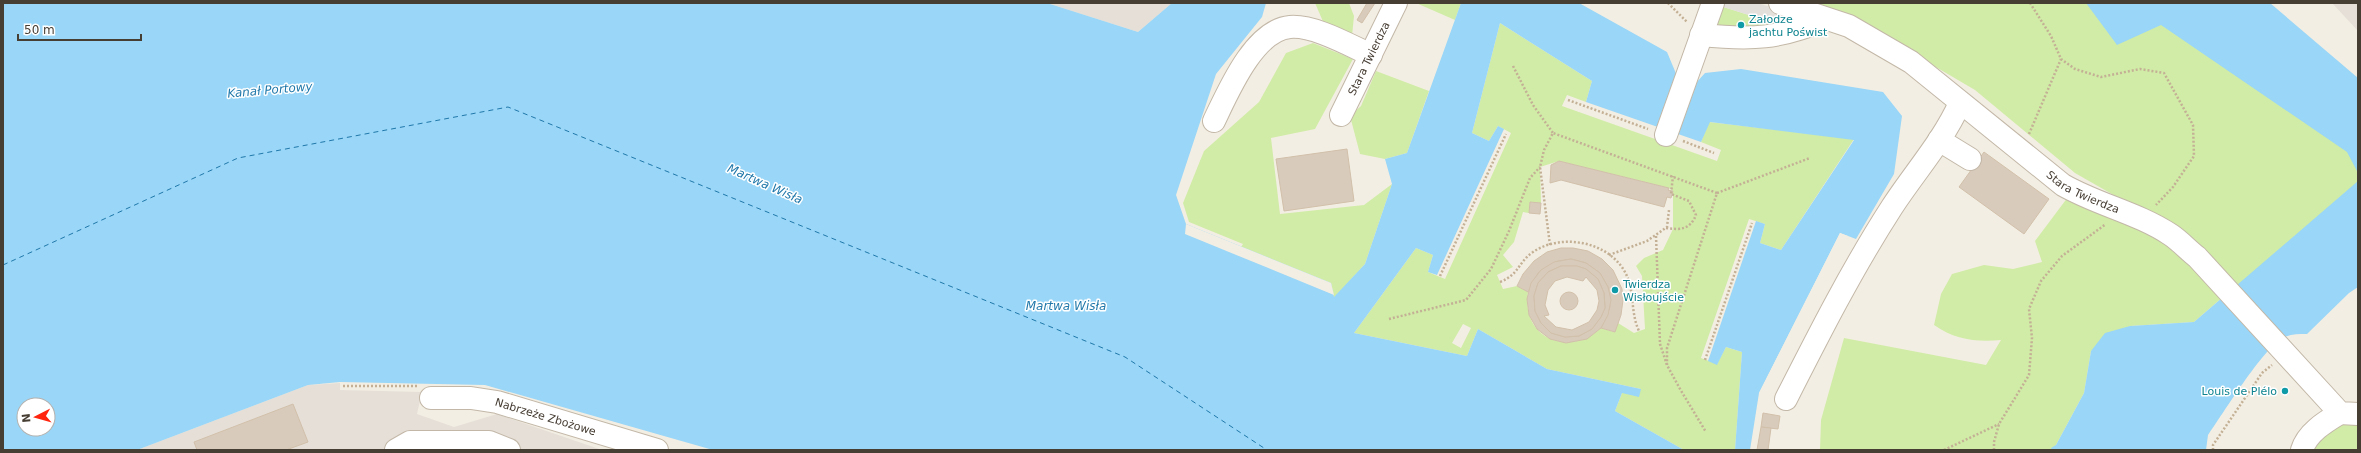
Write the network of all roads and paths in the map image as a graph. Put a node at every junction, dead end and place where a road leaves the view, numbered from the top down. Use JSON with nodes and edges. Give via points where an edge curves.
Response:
{"nodes":[{"id":1,"x":1396,"y":3,"type":"edge"},
{"id":2,"x":1668,"y":3,"type":"edge"},
{"id":3,"x":1713,"y":3,"type":"edge"},
{"id":4,"x":1780,"y":3,"type":"edge"},
{"id":5,"x":2030,"y":3,"type":"edge"},
{"id":6,"x":1826,"y":19,"type":"junction"},
{"id":7,"x":1701,"y":35,"type":"junction"},
{"id":8,"x":1371,"y":55,"type":"junction"},
{"id":9,"x":2061,"y":59,"type":"junction"},
{"id":10,"x":1513,"y":66,"type":"dead end"},
{"id":11,"x":1568,"y":100,"type":"dead end"},
{"id":12,"x":1960,"y":103,"type":"junction"},
{"id":13,"x":1341,"y":115,"type":"dead end"},
{"id":14,"x":1214,"y":121,"type":"dead end"},
{"id":15,"x":1553,"y":133,"type":"junction"},
{"id":16,"x":1506,"y":134,"type":"dead end"},
{"id":17,"x":1666,"y":135,"type":"junction"},
{"id":18,"x":1939,"y":140,"type":"junction"},
{"id":19,"x":2021,"y":152,"type":"junction"},
{"id":20,"x":1714,"y":153,"type":"dead end"},
{"id":21,"x":1810,"y":158,"type":"dead end"},
{"id":22,"x":1970,"y":159,"type":"dead end"},
{"id":23,"x":1540,"y":167,"type":"junction"},
{"id":24,"x":1672,"y":176,"type":"junction"},
{"id":25,"x":1717,"y":192,"type":"junction"},
{"id":26,"x":1669,"y":210,"type":"dead end"},
{"id":27,"x":2132,"y":216,"type":"junction"},
{"id":28,"x":1752,"y":223,"type":"dead end"},
{"id":29,"x":1666,"y":228,"type":"junction"},
{"id":30,"x":1656,"y":236,"type":"junction"},
{"id":31,"x":1550,"y":244,"type":"junction"},
{"id":32,"x":1609,"y":255,"type":"junction"},
{"id":33,"x":1440,"y":276,"type":"dead end"},
{"id":34,"x":1500,"y":282,"type":"dead end"},
{"id":35,"x":1389,"y":319,"type":"dead end"},
{"id":36,"x":1639,"y":331,"type":"dead end"},
{"id":37,"x":2278,"y":347,"type":"junction"},
{"id":38,"x":1705,"y":360,"type":"dead end"},
{"id":39,"x":1667,"y":365,"type":"junction"},
{"id":40,"x":431,"y":398,"type":"dead end"},
{"id":41,"x":1786,"y":399,"type":"dead end"},
{"id":42,"x":2349,"y":414,"type":"edge"},
{"id":43,"x":2000,"y":424,"type":"junction"},
{"id":44,"x":1706,"y":432,"type":"dead end"},
{"id":45,"x":396,"y":450,"type":"edge"},
{"id":46,"x":509,"y":450,"type":"edge"},
{"id":47,"x":657,"y":450,"type":"edge"},
{"id":48,"x":1944,"y":450,"type":"edge"},
{"id":49,"x":1994,"y":450,"type":"edge"},
{"id":50,"x":2213,"y":450,"type":"edge"},
{"id":51,"x":2302,"y":450,"type":"edge"}],
"edges":[{"from":1,"to":8,"type":"street","name":"Stara Twierdza"},
{"from":2,"to":7,"type":"path"},
{"from":3,"to":7,"type":"street"},
{"from":4,"to":6,"type":"street","name":"Stara Twierdza"},
{"from":5,"to":9,"type":"path","via":[[2051,36]]},
{"from":6,"to":7,"type":"street","via":[[1786,34],[1744,40]]},
{"from":6,"to":12,"type":"street","name":"Stara Twierdza","via":[[1849,26],[1911,62]]},
{"from":7,"to":17,"type":"street"},
{"from":8,"to":13,"type":"street","name":"Stara Twierdza"},
{"from":8,"to":14,"type":"street","via":[[1317,32],[1290,27],[1277,32],[1264,38],[1236,76]]},
{"from":9,"to":19,"type":"path"},
{"from":9,"to":27,"type":"path","via":[[2075,70],[2101,77],[2140,69],[2164,74],[2193,126],[2194,156],[2173,188]]},
{"from":10,"to":15,"type":"path","via":[[1533,105]]},
{"from":11,"to":17,"type":"path"},
{"from":12,"to":18,"type":"street"},
{"from":12,"to":19,"type":"street","name":"Stara Twierdza"},
{"from":15,"to":23,"type":"path","via":[[1544,150]]},
{"from":15,"to":24,"type":"path"},
{"from":16,"to":33,"type":"path"},
{"from":17,"to":20,"type":"path"},
{"from":18,"to":22,"type":"street"},
{"from":18,"to":41,"type":"street","via":[[1891,208],[1827,317]]},
{"from":19,"to":27,"type":"street","name":"Stara Twierdza","via":[[2063,185],[2086,198]]},
{"from":21,"to":25,"type":"path"},
{"from":23,"to":31,"type":"path"},
{"from":23,"to":35,"type":"path","via":[[1530,178],[1491,268],[1466,300]]},
{"from":24,"to":25,"type":"path"},
{"from":24,"to":29,"type":"path","via":[[1670,194],[1689,201],[1696,215],[1689,226],[1682,229]]},
{"from":25,"to":39,"type":"path","via":[[1667,348]]},
{"from":26,"to":29,"type":"path"},
{"from":27,"to":37,"type":"street","name":"Stara Twierdza","via":[[2171,235],[2197,257]]},
{"from":27,"to":43,"type":"path","via":[[2062,256],[2041,281],[2029,309],[2032,338],[2029,375]]},
{"from":28,"to":38,"type":"path"},
{"from":29,"to":30,"type":"path"},
{"from":30,"to":32,"type":"path"},
{"from":30,"to":39,"type":"path","via":[[1660,344]]},
{"from":31,"to":32,"type":"path","via":[[1562,241],[1586,244]]},
{"from":31,"to":34,"type":"path","via":[[1533,252],[1523,261],[1517,273]]},
{"from":32,"to":36,"type":"path","via":[[1625,271]]},
{"from":37,"to":42,"type":"street","name":"Stara Twierdza"},
{"from":37,"to":50,"type":"path","via":[[2213,445]]},
{"from":39,"to":44,"type":"path"},
{"from":40,"to":47,"type":"street","name":"Nabrzeże Zbożowe","via":[[471,398],[497,402]]},
{"from":42,"to":51,"type":"street","via":[[2325,422],[2305,441]]},
{"from":43,"to":48,"type":"path"},
{"from":43,"to":49,"type":"path"},
{"from":45,"to":46,"type":"street","via":[[410,442],[489,442]]}]}
